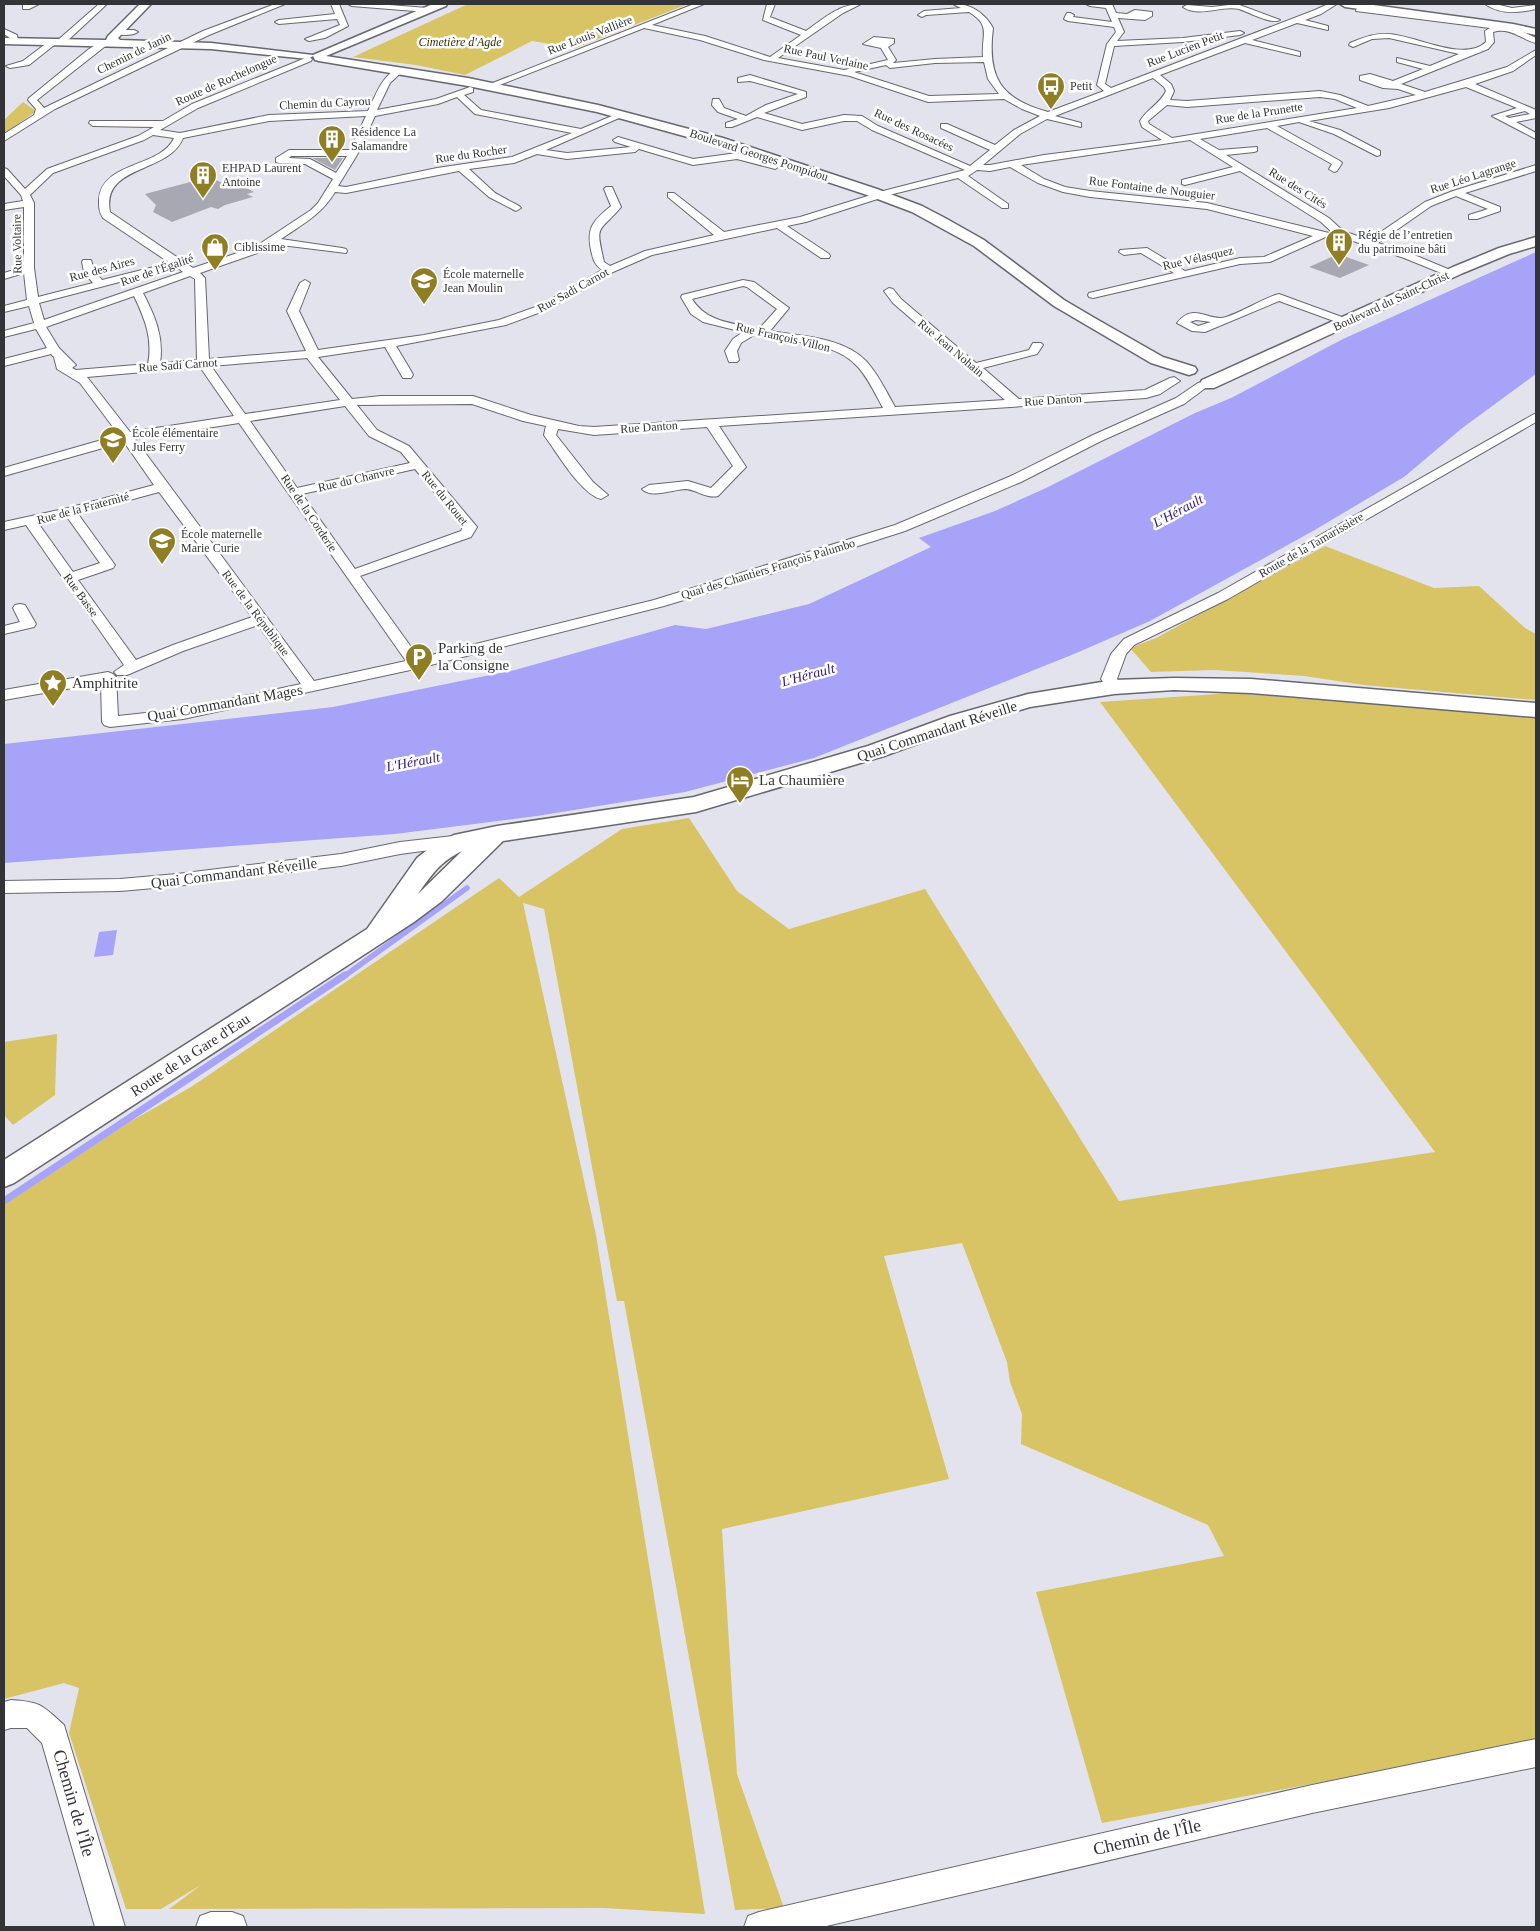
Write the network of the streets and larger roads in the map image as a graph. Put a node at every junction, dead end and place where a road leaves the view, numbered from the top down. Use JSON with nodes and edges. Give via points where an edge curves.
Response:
{"nodes":[{"id":1,"x":35,"y":4,"type":"edge"},
{"id":2,"x":103,"y":4,"type":"edge"},
{"id":3,"x":146,"y":4,"type":"edge"},
{"id":4,"x":282,"y":4,"type":"edge"},
{"id":5,"x":335,"y":4,"type":"edge"},
{"id":6,"x":352,"y":4,"type":"edge"},
{"id":7,"x":442,"y":4,"type":"edge"},
{"id":8,"x":700,"y":4,"type":"edge"},
{"id":9,"x":771,"y":4,"type":"edge"},
{"id":10,"x":857,"y":4,"type":"edge"},
{"id":11,"x":957,"y":4,"type":"edge"},
{"id":12,"x":1090,"y":4,"type":"edge"},
{"id":13,"x":1332,"y":4,"type":"edge"},
{"id":14,"x":1488,"y":4,"type":"edge"},
{"id":15,"x":384,"y":5,"type":"edge"},
{"id":16,"x":1108,"y":5,"type":"edge"},
{"id":17,"x":1236,"y":5,"type":"edge"},
{"id":18,"x":1344,"y":6,"type":"edge"},
{"id":19,"x":26,"y":7,"type":"dead end"},
{"id":20,"x":1187,"y":7,"type":"dead end"},
{"id":21,"x":1361,"y":7,"type":"edge"},
{"id":22,"x":1536,"y":7,"type":"edge"},
{"id":23,"x":426,"y":10,"type":"junction"},
{"id":24,"x":971,"y":10,"type":"junction"},
{"id":25,"x":922,"y":15,"type":"dead end"},
{"id":26,"x":1070,"y":15,"type":"dead end"},
{"id":27,"x":1113,"y":15,"type":"junction"},
{"id":28,"x":340,"y":16,"type":"junction"},
{"id":29,"x":1129,"y":16,"type":"dead end"},
{"id":30,"x":1296,"y":20,"type":"junction"},
{"id":31,"x":279,"y":22,"type":"dead end"},
{"id":32,"x":1475,"y":24,"type":"junction"},
{"id":33,"x":1117,"y":25,"type":"junction"},
{"id":34,"x":644,"y":26,"type":"junction"},
{"id":35,"x":1512,"y":27,"type":"junction"},
{"id":36,"x":1536,"y":27,"type":"edge"},
{"id":37,"x":1325,"y":28,"type":"dead end"},
{"id":38,"x":1500,"y":28,"type":"junction"},
{"id":39,"x":4,"y":31,"type":"edge"},
{"id":40,"x":1536,"y":32,"type":"edge"},
{"id":41,"x":807,"y":34,"type":"junction"},
{"id":42,"x":1489,"y":34,"type":"junction"},
{"id":43,"x":1119,"y":35,"type":"junction"},
{"id":44,"x":1243,"y":36,"type":"junction"},
{"id":45,"x":309,"y":39,"type":"dead end"},
{"id":46,"x":10,"y":41,"type":"edge"},
{"id":47,"x":58,"y":41,"type":"junction"},
{"id":48,"x":103,"y":41,"type":"junction"},
{"id":49,"x":1536,"y":41,"type":"edge"},
{"id":50,"x":1145,"y":42,"type":"junction"},
{"id":51,"x":181,"y":44,"type":"junction"},
{"id":52,"x":1111,"y":44,"type":"junction"},
{"id":53,"x":1353,"y":45,"type":"dead end"},
{"id":54,"x":884,"y":46,"type":"dead end"},
{"id":55,"x":1536,"y":52,"type":"edge"},
{"id":56,"x":1297,"y":54,"type":"dead end"},
{"id":57,"x":1468,"y":54,"type":"junction"},
{"id":58,"x":313,"y":57,"type":"junction"},
{"id":59,"x":772,"y":59,"type":"junction"},
{"id":60,"x":987,"y":59,"type":"junction"},
{"id":61,"x":1400,"y":60,"type":"dead end"},
{"id":62,"x":10,"y":66,"type":"dead end"},
{"id":63,"x":890,"y":66,"type":"dead end"},
{"id":64,"x":1431,"y":68,"type":"junction"},
{"id":65,"x":400,"y":70,"type":"junction"},
{"id":66,"x":844,"y":72,"type":"junction"},
{"id":67,"x":1154,"y":74,"type":"junction"},
{"id":68,"x":741,"y":80,"type":"dead end"},
{"id":69,"x":1467,"y":84,"type":"junction"},
{"id":70,"x":489,"y":86,"type":"junction"},
{"id":71,"x":470,"y":90,"type":"dead end"},
{"id":72,"x":1110,"y":91,"type":"junction"},
{"id":73,"x":459,"y":95,"type":"junction"},
{"id":74,"x":1424,"y":95,"type":"junction"},
{"id":75,"x":1004,"y":96,"type":"junction"},
{"id":76,"x":716,"y":101,"type":"dead end"},
{"id":77,"x":1166,"y":102,"type":"junction"},
{"id":78,"x":1367,"y":108,"type":"junction"},
{"id":79,"x":1524,"y":109,"type":"junction"},
{"id":80,"x":370,"y":114,"type":"junction"},
{"id":81,"x":757,"y":114,"type":"junction"},
{"id":82,"x":1536,"y":114,"type":"edge"},
{"id":83,"x":38,"y":115,"type":"junction"},
{"id":84,"x":622,"y":115,"type":"junction"},
{"id":85,"x":1047,"y":116,"type":"junction"},
{"id":86,"x":747,"y":119,"type":"junction"},
{"id":87,"x":1295,"y":120,"type":"junction"},
{"id":88,"x":1508,"y":121,"type":"junction"},
{"id":89,"x":93,"y":123,"type":"dead end"},
{"id":90,"x":164,"y":124,"type":"junction"},
{"id":91,"x":1267,"y":124,"type":"junction"},
{"id":92,"x":729,"y":125,"type":"dead end"},
{"id":93,"x":1078,"y":125,"type":"dead end"},
{"id":94,"x":944,"y":126,"type":"dead end"},
{"id":95,"x":153,"y":132,"type":"junction"},
{"id":96,"x":582,"y":132,"type":"junction"},
{"id":97,"x":180,"y":136,"type":"junction"},
{"id":98,"x":1191,"y":136,"type":"junction"},
{"id":99,"x":1536,"y":136,"type":"edge"},
{"id":100,"x":4,"y":138,"type":"edge"},
{"id":101,"x":618,"y":140,"type":"dead end"},
{"id":102,"x":1169,"y":140,"type":"junction"},
{"id":103,"x":718,"y":141,"type":"junction"},
{"id":104,"x":645,"y":148,"type":"junction"},
{"id":105,"x":1254,"y":148,"type":"dead end"},
{"id":106,"x":996,"y":150,"type":"junction"},
{"id":107,"x":537,"y":151,"type":"junction"},
{"id":108,"x":353,"y":153,"type":"junction"},
{"id":109,"x":1217,"y":153,"type":"junction"},
{"id":110,"x":1377,"y":154,"type":"dead end"},
{"id":111,"x":737,"y":156,"type":"junction"},
{"id":112,"x":1012,"y":164,"type":"junction"},
{"id":113,"x":775,"y":166,"type":"dead end"},
{"id":114,"x":462,"y":168,"type":"junction"},
{"id":115,"x":1242,"y":168,"type":"junction"},
{"id":116,"x":1536,"y":168,"type":"edge"},
{"id":117,"x":974,"y":169,"type":"junction"},
{"id":118,"x":1334,"y":169,"type":"dead end"},
{"id":119,"x":4,"y":170,"type":"edge"},
{"id":120,"x":960,"y":175,"type":"junction"},
{"id":121,"x":336,"y":182,"type":"junction"},
{"id":122,"x":1185,"y":182,"type":"dead end"},
{"id":123,"x":609,"y":189,"type":"dead end"},
{"id":124,"x":346,"y":190,"type":"junction"},
{"id":125,"x":1456,"y":193,"type":"junction"},
{"id":126,"x":671,"y":195,"type":"dead end"},
{"id":127,"x":881,"y":195,"type":"junction"},
{"id":128,"x":27,"y":198,"type":"junction"},
{"id":129,"x":326,"y":198,"type":"junction"},
{"id":130,"x":1005,"y":206,"type":"dead end"},
{"id":131,"x":4,"y":207,"type":"edge"},
{"id":132,"x":516,"y":208,"type":"dead end"},
{"id":133,"x":1473,"y":217,"type":"dead end"},
{"id":134,"x":779,"y":225,"type":"junction"},
{"id":135,"x":1335,"y":231,"type":"junction"},
{"id":136,"x":722,"y":236,"type":"junction"},
{"id":137,"x":1323,"y":236,"type":"junction"},
{"id":138,"x":271,"y":241,"type":"junction"},
{"id":139,"x":1536,"y":241,"type":"edge"},
{"id":140,"x":1369,"y":244,"type":"junction"},
{"id":141,"x":342,"y":251,"type":"dead end"},
{"id":142,"x":1124,"y":252,"type":"dead end"},
{"id":143,"x":825,"y":256,"type":"dead end"},
{"id":144,"x":87,"y":262,"type":"dead end"},
{"id":145,"x":177,"y":264,"type":"junction"},
{"id":146,"x":28,"y":269,"type":"junction"},
{"id":147,"x":609,"y":270,"type":"junction"},
{"id":148,"x":192,"y":272,"type":"junction"},
{"id":149,"x":1183,"y":274,"type":"junction"},
{"id":150,"x":1451,"y":274,"type":"junction"},
{"id":151,"x":4,"y":276,"type":"edge"},
{"id":152,"x":305,"y":283,"type":"dead end"},
{"id":153,"x":98,"y":284,"type":"junction"},
{"id":154,"x":137,"y":291,"type":"junction"},
{"id":155,"x":890,"y":291,"type":"dead end"},
{"id":156,"x":1093,"y":295,"type":"dead end"},
{"id":157,"x":33,"y":301,"type":"junction"},
{"id":158,"x":4,"y":309,"type":"edge"},
{"id":159,"x":1222,"y":322,"type":"dead end"},
{"id":160,"x":1346,"y":322,"type":"junction"},
{"id":161,"x":40,"y":325,"type":"junction"},
{"id":162,"x":757,"y":332,"type":"junction"},
{"id":163,"x":4,"y":334,"type":"edge"},
{"id":164,"x":388,"y":344,"type":"junction"},
{"id":165,"x":1037,"y":345,"type":"dead end"},
{"id":166,"x":56,"y":354,"type":"junction"},
{"id":167,"x":312,"y":354,"type":"junction"},
{"id":168,"x":733,"y":360,"type":"dead end"},
{"id":169,"x":1157,"y":360,"type":"junction"},
{"id":170,"x":4,"y":363,"type":"edge"},
{"id":171,"x":203,"y":363,"type":"junction"},
{"id":172,"x":153,"y":366,"type":"junction"},
{"id":173,"x":974,"y":367,"type":"junction"},
{"id":174,"x":75,"y":374,"type":"junction"},
{"id":175,"x":407,"y":375,"type":"dead end"},
{"id":176,"x":1200,"y":378,"type":"junction"},
{"id":177,"x":1173,"y":379,"type":"junction"},
{"id":178,"x":349,"y":402,"type":"junction"},
{"id":179,"x":1015,"y":402,"type":"junction"},
{"id":180,"x":890,"y":411,"type":"junction"},
{"id":181,"x":1536,"y":417,"type":"edge"},
{"id":182,"x":244,"y":418,"type":"junction"},
{"id":183,"x":710,"y":423,"type":"junction"},
{"id":184,"x":553,"y":424,"type":"junction"},
{"id":185,"x":127,"y":436,"type":"junction"},
{"id":186,"x":417,"y":465,"type":"junction"},
{"id":187,"x":5,"y":472,"type":"edge"},
{"id":188,"x":162,"y":486,"type":"junction"},
{"id":189,"x":649,"y":489,"type":"dead end"},
{"id":190,"x":295,"y":492,"type":"junction"},
{"id":191,"x":601,"y":495,"type":"dead end"},
{"id":192,"x":70,"y":512,"type":"junction"},
{"id":193,"x":30,"y":522,"type":"junction"},
{"id":194,"x":4,"y":526,"type":"edge"},
{"id":195,"x":108,"y":565,"type":"joint"},
{"id":196,"x":351,"y":575,"type":"junction"},
{"id":197,"x":69,"y":578,"type":"junction"},
{"id":198,"x":20,"y":608,"type":"dead end"},
{"id":199,"x":261,"y":619,"type":"junction"},
{"id":200,"x":4,"y":630,"type":"edge"},
{"id":201,"x":415,"y":664,"type":"junction"},
{"id":202,"x":133,"y":667,"type":"junction"},
{"id":203,"x":108,"y":677,"type":"junction"},
{"id":204,"x":311,"y":687,"type":"junction"},
{"id":205,"x":1114,"y":687,"type":"junction"},
{"id":206,"x":4,"y":695,"type":"edge"},
{"id":207,"x":1536,"y":710,"type":"edge"},
{"id":208,"x":497,"y":834,"type":"junction"},
{"id":209,"x":453,"y":844,"type":"junction"},
{"id":210,"x":449,"y":880,"type":"junction"},
{"id":211,"x":4,"y":887,"type":"edge"},
{"id":212,"x":376,"y":935,"type":"junction"},
{"id":213,"x":4,"y":1175,"type":"edge"},
{"id":214,"x":4,"y":1716,"type":"edge"},
{"id":215,"x":1536,"y":1753,"type":"edge"},
{"id":216,"x":110,"y":1927,"type":"edge"},
{"id":217,"x":211,"y":1927,"type":"edge"},
{"id":218,"x":232,"y":1927,"type":"edge"},
{"id":219,"x":759,"y":1927,"type":"edge"}],
"edges":[{"from":1,"to":19,"type":"street"},
{"from":2,"to":47,"type":"street"},
{"from":3,"to":48,"type":"street"},
{"from":4,"to":51,"type":"street","name":"Chemin de Janin"},
{"from":5,"to":28,"type":"street"},
{"from":6,"to":15,"type":"street"},
{"from":7,"to":23,"type":"street","name":"Route de Rochelongue"},
{"from":8,"to":34,"type":"street","name":"Rue Louis Vallière"},
{"from":9,"to":41,"type":"street","via":[[766,18]]},
{"from":10,"to":41,"type":"street","via":[[840,11]]},
{"from":11,"to":24,"type":"street"},
{"from":12,"to":16,"type":"street"},
{"from":13,"to":30,"type":"street","name":"Rue Lucien Petit"},
{"from":14,"to":22,"type":"street","via":[[1517,12]]},
{"from":15,"to":23,"type":"street"},
{"from":16,"to":27,"type":"street"},
{"from":17,"to":20,"type":"street","via":[[1212,9]]},
{"from":17,"to":44,"type":"street","via":[[1276,20]]},
{"from":18,"to":21,"type":"street"},
{"from":21,"to":32,"type":"street"},
{"from":23,"to":58,"type":"street","name":"Route de Rochelongue"},
{"from":24,"to":25,"type":"street"},
{"from":24,"to":60,"type":"street","via":[[983,18],[989,28]]},
{"from":26,"to":33,"type":"street","via":[[1068,19]]},
{"from":27,"to":29,"type":"street"},
{"from":27,"to":33,"type":"street"},
{"from":28,"to":31,"type":"street"},
{"from":28,"to":45,"type":"street","via":[[344,26]]},
{"from":30,"to":37,"type":"street"},
{"from":30,"to":44,"type":"street","name":"Rue Lucien Petit","via":[[1254,36]]},
{"from":32,"to":35,"type":"street"},
{"from":32,"to":38,"type":"street"},
{"from":32,"to":42,"type":"street"},
{"from":33,"to":43,"type":"street"},
{"from":34,"to":59,"type":"street","name":"Rue Paul Verlaine","via":[[702,38]]},
{"from":34,"to":70,"type":"street","name":"Rue Louis Vallière"},
{"from":35,"to":36,"type":"street"},
{"from":35,"to":40,"type":"street"},
{"from":36,"to":40,"type":"street","via":[[1532,30]]},
{"from":38,"to":42,"type":"street","via":[[1490,30]]},
{"from":38,"to":49,"type":"street","via":[[1516,30]]},
{"from":39,"to":46,"type":"street","via":[[14,37]]},
{"from":41,"to":59,"type":"street"},
{"from":42,"to":57,"type":"street","via":[[1488,44]]},
{"from":43,"to":50,"type":"street"},
{"from":43,"to":52,"type":"street"},
{"from":44,"to":50,"type":"street"},
{"from":44,"to":56,"type":"street"},
{"from":44,"to":67,"type":"street","name":"Rue Lucien Petit"},
{"from":46,"to":47,"type":"street","name":"Boulevard Georges Pompidou"},
{"from":47,"to":48,"type":"street","name":"Boulevard Georges Pompidou"},
{"from":47,"to":62,"type":"street","via":[[26,63]]},
{"from":48,"to":51,"type":"street","name":"Boulevard Georges Pompidou","via":[[134,37]]},
{"from":48,"to":83,"type":"street","via":[[32,100],[40,109]]},
{"from":50,"to":52,"type":"street"},
{"from":51,"to":58,"type":"street","name":"Boulevard Georges Pompidou"},
{"from":51,"to":83,"type":"street","name":"Chemin de Janin"},
{"from":52,"to":72,"type":"street","via":[[1101,85]]},
{"from":53,"to":57,"type":"street","via":[[1371,38],[1390,36]]},
{"from":54,"to":66,"type":"street","via":[[892,60],[890,62]]},
{"from":55,"to":69,"type":"street","name":"Rue de la Prunette","via":[[1510,69]]},
{"from":57,"to":64,"type":"street"},
{"from":58,"to":65,"type":"street","name":"Boulevard Georges Pompidou"},
{"from":58,"to":90,"type":"street","name":"Route de Rochelongue","via":[[195,106]]},
{"from":59,"to":66,"type":"street","name":"Rue Paul Verlaine"},
{"from":60,"to":63,"type":"street"},
{"from":60,"to":75,"type":"street","via":[[994,83]]},
{"from":61,"to":64,"type":"street"},
{"from":64,"to":74,"type":"street","via":[[1395,85]]},
{"from":65,"to":70,"type":"street","name":"Boulevard Georges Pompidou"},
{"from":65,"to":80,"type":"street","name":"Rue de l'Égalité","via":[[386,82]]},
{"from":66,"to":75,"type":"street","name":"Rue Paul Verlaine","via":[[928,100]]},
{"from":67,"to":72,"type":"street","name":"Rue Lucien Petit"},
{"from":67,"to":77,"type":"street","via":[[1170,89]]},
{"from":68,"to":81,"type":"street","via":[[750,78],[802,92],[803,95]]},
{"from":69,"to":74,"type":"street","name":"Rue de la Prunette"},
{"from":69,"to":79,"type":"street"},
{"from":70,"to":84,"type":"street","name":"Boulevard Georges Pompidou"},
{"from":71,"to":73,"type":"street","name":"Chemin du Cayrou"},
{"from":72,"to":85,"type":"street","name":"Rue Lucien Petit"},
{"from":73,"to":80,"type":"street","name":"Chemin du Cayrou"},
{"from":73,"to":96,"type":"street","via":[[495,125],[526,121]]},
{"from":74,"to":78,"type":"street","name":"Rue de la Prunette"},
{"from":75,"to":85,"type":"street"},
{"from":76,"to":86,"type":"street","via":[[722,110]]},
{"from":77,"to":78,"type":"street","via":[[1187,104],[1320,94]]},
{"from":77,"to":102,"type":"street","via":[[1144,121],[1145,125]]},
{"from":78,"to":87,"type":"street","name":"Rue de la Prunette"},
{"from":79,"to":82,"type":"street"},
{"from":79,"to":88,"type":"street","via":[[1496,116]]},
{"from":80,"to":97,"type":"street","name":"Chemin du Cayrou","via":[[269,118]]},
{"from":80,"to":108,"type":"street","name":"Rue de l'Égalité"},
{"from":81,"to":86,"type":"street"},
{"from":81,"to":117,"type":"street","name":"Rue des Rosacées","via":[[802,127],[858,118]]},
{"from":82,"to":88,"type":"street"},
{"from":83,"to":100,"type":"street","name":"Chemin de Janin"},
{"from":84,"to":96,"type":"street","name":"Rue du Rocher"},
{"from":84,"to":103,"type":"street","name":"Boulevard Georges Pompidou"},
{"from":85,"to":93,"type":"street"},
{"from":85,"to":106,"type":"street","name":"Rue Lucien Petit","via":[[1017,132]]},
{"from":86,"to":92,"type":"street"},
{"from":87,"to":91,"type":"street","name":"Rue de la Prunette"},
{"from":87,"to":110,"type":"street","via":[[1338,132]]},
{"from":88,"to":99,"type":"street"},
{"from":89,"to":90,"type":"street"},
{"from":90,"to":95,"type":"street","name":"Route de Rochelongue"},
{"from":91,"to":98,"type":"street","name":"Rue de la Prunette"},
{"from":91,"to":118,"type":"street","via":[[1336,163]]},
{"from":94,"to":106,"type":"street"},
{"from":95,"to":97,"type":"street"},
{"from":95,"to":128,"type":"street","name":"Route de Rochelongue","via":[[50,171]]},
{"from":96,"to":107,"type":"street","name":"Rue du Rocher"},
{"from":97,"to":145,"type":"street","via":[[166,154],[112,182],[102,197],[107,216]]},
{"from":98,"to":102,"type":"street","name":"Rue de la Prunette"},
{"from":98,"to":109,"type":"street","name":"Rue des Cités"},
{"from":101,"to":104,"type":"street"},
{"from":102,"to":112,"type":"street","name":"Rue de la Prunette"},
{"from":103,"to":111,"type":"street"},
{"from":103,"to":127,"type":"street","name":"Boulevard Georges Pompidou"},
{"from":104,"to":107,"type":"street","via":[[567,156]]},
{"from":104,"to":111,"type":"street","via":[[693,162]]},
{"from":105,"to":109,"type":"street"},
{"from":106,"to":117,"type":"street","name":"Rue Lucien Petit"},
{"from":107,"to":114,"type":"street","name":"Rue du Rocher","via":[[492,165]]},
{"from":108,"to":121,"type":"street","name":"Rue de l'Égalité"},
{"from":108,"to":121,"type":"street","name":"Rue du Rocher","via":[[289,153],[279,160],[307,162]]},
{"from":109,"to":115,"type":"street","name":"Rue des Cités"},
{"from":111,"to":113,"type":"street"},
{"from":112,"to":117,"type":"street","name":"Rue de la Prunette"},
{"from":112,"to":137,"type":"street","name":"Rue Fontaine de Nouguier","via":[[1041,181],[1063,189],[1207,206]]},
{"from":114,"to":124,"type":"street","name":"Rue du Rocher"},
{"from":114,"to":132,"type":"street","via":[[492,195]]},
{"from":115,"to":122,"type":"street"},
{"from":115,"to":135,"type":"street","name":"Rue des Cités","via":[[1325,220]]},
{"from":116,"to":125,"type":"street","name":"Rue Léo Lagrange"},
{"from":117,"to":120,"type":"street","name":"Rue Sadi Carnot"},
{"from":119,"to":128,"type":"street","name":"Rue Voltaire"},
{"from":120,"to":127,"type":"street","name":"Rue Sadi Carnot"},
{"from":120,"to":130,"type":"street"},
{"from":121,"to":124,"type":"street","name":"Rue du Rocher","via":[[336,189]]},
{"from":121,"to":129,"type":"street","name":"Rue de l'Égalité"},
{"from":123,"to":147,"type":"street","via":[[616,207],[596,223],[593,231],[599,263]]},
{"from":124,"to":129,"type":"street","name":"Rue du Rocher"},
{"from":125,"to":133,"type":"street","via":[[1497,209]]},
{"from":125,"to":140,"type":"street","name":"Rue Léo Lagrange","via":[[1428,204]]},
{"from":126,"to":136,"type":"street"},
{"from":127,"to":134,"type":"street","name":"Rue Sadi Carnot"},
{"from":127,"to":169,"type":"street","name":"Boulevard Georges Pompidou","via":[[917,209],[979,243],[1059,303]]},
{"from":128,"to":131,"type":"street"},
{"from":128,"to":146,"type":"street","name":"Rue Voltaire"},
{"from":129,"to":138,"type":"street","name":"Rue de l'Égalité","via":[[316,212]]},
{"from":134,"to":136,"type":"street","name":"Rue Sadi Carnot"},
{"from":134,"to":143,"type":"street"},
{"from":135,"to":137,"type":"street","name":"Rue Vélasquez"},
{"from":135,"to":140,"type":"street","name":"Rue des Cités"},
{"from":136,"to":147,"type":"street","name":"Rue Sadi Carnot","via":[[649,253]]},
{"from":137,"to":149,"type":"street","name":"Rue Vélasquez","via":[[1266,260],[1240,261]]},
{"from":138,"to":141,"type":"street"},
{"from":138,"to":148,"type":"street","name":"Rue de l'Égalité","via":[[259,249]]},
{"from":139,"to":150,"type":"street","name":"Boulevard du Saint-Christ"},
{"from":140,"to":150,"type":"street","name":"Rue des Cités"},
{"from":142,"to":149,"type":"street","via":[[1143,250]]},
{"from":144,"to":153,"type":"street","via":[[89,272],[94,274]]},
{"from":145,"to":148,"type":"street"},
{"from":145,"to":153,"type":"street","name":"Rue des Aires"},
{"from":146,"to":151,"type":"street"},
{"from":146,"to":157,"type":"street","name":"Rue Voltaire"},
{"from":147,"to":164,"type":"street","name":"Rue Sadi Carnot","via":[[527,315]]},
{"from":148,"to":154,"type":"street","name":"Rue de l'Égalité"},
{"from":148,"to":171,"type":"street","via":[[200,278]]},
{"from":149,"to":156,"type":"street","name":"Rue Vélasquez"},
{"from":150,"to":160,"type":"street","name":"Boulevard du Saint-Christ"},
{"from":152,"to":167,"type":"street","name":"Rue du Rouet","via":[[293,311]]},
{"from":153,"to":157,"type":"street","name":"Rue des Aires"},
{"from":154,"to":161,"type":"street","name":"Rue de l'Égalité"},
{"from":154,"to":172,"type":"street","via":[[154,326]]},
{"from":155,"to":173,"type":"street","name":"Rue Jean Nohain","via":[[897,301]]},
{"from":157,"to":158,"type":"street","name":"Rue des Aires"},
{"from":157,"to":161,"type":"street","name":"Rue Voltaire"},
{"from":159,"to":160,"type":"street","via":[[1278,297]]},
{"from":160,"to":176,"type":"street","name":"Boulevard du Saint-Christ","via":[[1248,366]]},
{"from":161,"to":163,"type":"street","name":"Rue de l'Égalité"},
{"from":161,"to":166,"type":"street","name":"Rue de la République"},
{"from":162,"to":162,"type":"street","name":"Rue François Villon","via":[[707,320],[696,312],[686,297],[750,284],[783,308]]},
{"from":162,"to":168,"type":"street","via":[[738,341],[731,351]]},
{"from":162,"to":180,"type":"street","name":"Rue François Villon","via":[[844,351],[857,359],[867,372]]},
{"from":164,"to":167,"type":"street","name":"Rue Sadi Carnot"},
{"from":164,"to":175,"type":"street"},
{"from":165,"to":173,"type":"street","via":[[1033,352]]},
{"from":166,"to":170,"type":"street"},
{"from":166,"to":174,"type":"street","name":"Rue de la République","via":[[61,367]]},
{"from":167,"to":171,"type":"street","name":"Rue Sadi Carnot"},
{"from":167,"to":178,"type":"street","name":"Rue du Rouet","via":[[315,362]]},
{"from":169,"to":176,"type":"street","name":"Boulevard Georges Pompidou"},
{"from":169,"to":177,"type":"street","name":"Boulevard Georges Pompidou"},
{"from":171,"to":172,"type":"street","name":"Rue Sadi Carnot"},
{"from":171,"to":182,"type":"street","name":"Rue de la Corderie"},
{"from":172,"to":174,"type":"street","name":"Rue Sadi Carnot"},
{"from":173,"to":179,"type":"street","name":"Rue Jean Nohain"},
{"from":174,"to":185,"type":"street","name":"Rue de la République","via":[[84,380]]},
{"from":176,"to":177,"type":"street","name":"Boulevard du Saint-Christ","via":[[1178,372]]},
{"from":176,"to":201,"type":"street","name":"Quai des Chantiers François Palumbo","via":[[1180,401],[900,528],[659,603]]},
{"from":177,"to":179,"type":"street","name":"Rue Danton","via":[[1146,394]]},
{"from":178,"to":182,"type":"street","name":"Rue Danton"},
{"from":178,"to":184,"type":"street","name":"Rue Danton","via":[[419,398],[473,400]]},
{"from":178,"to":186,"type":"street","name":"Rue du Rouet","via":[[373,433],[405,449]]},
{"from":179,"to":180,"type":"street","name":"Rue Danton"},
{"from":180,"to":183,"type":"street","name":"Rue Danton"},
{"from":181,"to":205,"type":"street","name":"Route de la Tamarissière","via":[[1222,596],[1129,642],[1116,658],[1109,679]]},
{"from":182,"to":185,"type":"street","name":"Rue Danton"},
{"from":182,"to":190,"type":"street","name":"Rue de la Corderie"},
{"from":183,"to":184,"type":"street","name":"Rue Danton","via":[[594,431]]},
{"from":183,"to":189,"type":"street","via":[[740,468],[713,493],[688,485]]},
{"from":184,"to":191,"type":"street","via":[[550,435],[588,486]]},
{"from":185,"to":187,"type":"street","name":"Rue Danton"},
{"from":185,"to":188,"type":"street","name":"Rue de la République"},
{"from":186,"to":190,"type":"street","name":"Rue du Chanvre"},
{"from":186,"to":196,"type":"street","name":"Rue du Rouet","via":[[470,527],[466,534]]},
{"from":188,"to":192,"type":"street","name":"Rue de la Fraternité"},
{"from":188,"to":199,"type":"street","name":"Rue de la République"},
{"from":190,"to":196,"type":"street","name":"Rue de la Corderie"},
{"from":192,"to":193,"type":"street","name":"Rue de la Fraternité"},
{"from":192,"to":195,"type":"street"},
{"from":193,"to":194,"type":"street","name":"Rue de la Fraternité"},
{"from":193,"to":197,"type":"street","name":"Rue Basse"},
{"from":195,"to":197,"type":"street"},
{"from":196,"to":201,"type":"street","name":"Rue de la Corderie"},
{"from":197,"to":202,"type":"street","name":"Rue Basse"},
{"from":198,"to":200,"type":"street","via":[[29,624]]},
{"from":199,"to":202,"type":"street"},
{"from":199,"to":204,"type":"street","name":"Rue de la République"},
{"from":201,"to":204,"type":"street","name":"Quai des Chantiers François Palumbo"},
{"from":202,"to":203,"type":"street"},
{"from":203,"to":204,"type":"street","name":"Quai Commandant Mages","via":[[110,722],[183,714]]},
{"from":203,"to":206,"type":"street"},
{"from":205,"to":207,"type":"street","name":"Quai Commandant Réveille","via":[[1174,684],[1251,686]]},
{"from":205,"to":208,"type":"street","name":"Quai Commandant Réveille","via":[[1019,704],[958,721],[876,751],[696,804]]},
{"from":208,"to":209,"type":"street","name":"Route de la Gare d'Eau"},
{"from":208,"to":210,"type":"street","name":"Route de la Gare d'Eau","via":[[477,849]]},
{"from":209,"to":210,"type":"street","via":[[455,863]]},
{"from":209,"to":211,"type":"street","name":"Quai Commandant Réveille","via":[[400,848],[341,860],[177,880],[120,885]]},
{"from":209,"to":212,"type":"street","name":"Route de la Gare d'Eau","via":[[426,864]]},
{"from":210,"to":212,"type":"street","name":"Route de la Gare d'Eau","via":[[431,897]]},
{"from":212,"to":213,"type":"street","name":"Route de la Gare d'Eau"},
{"from":214,"to":216,"type":"street","name":"Chemin de l'Île","via":[[33,1715],[54,1735]]},
{"from":215,"to":219,"type":"street","name":"Chemin de l'Île","via":[[1302,1801]]},
{"from":217,"to":218,"type":"street"}]}
